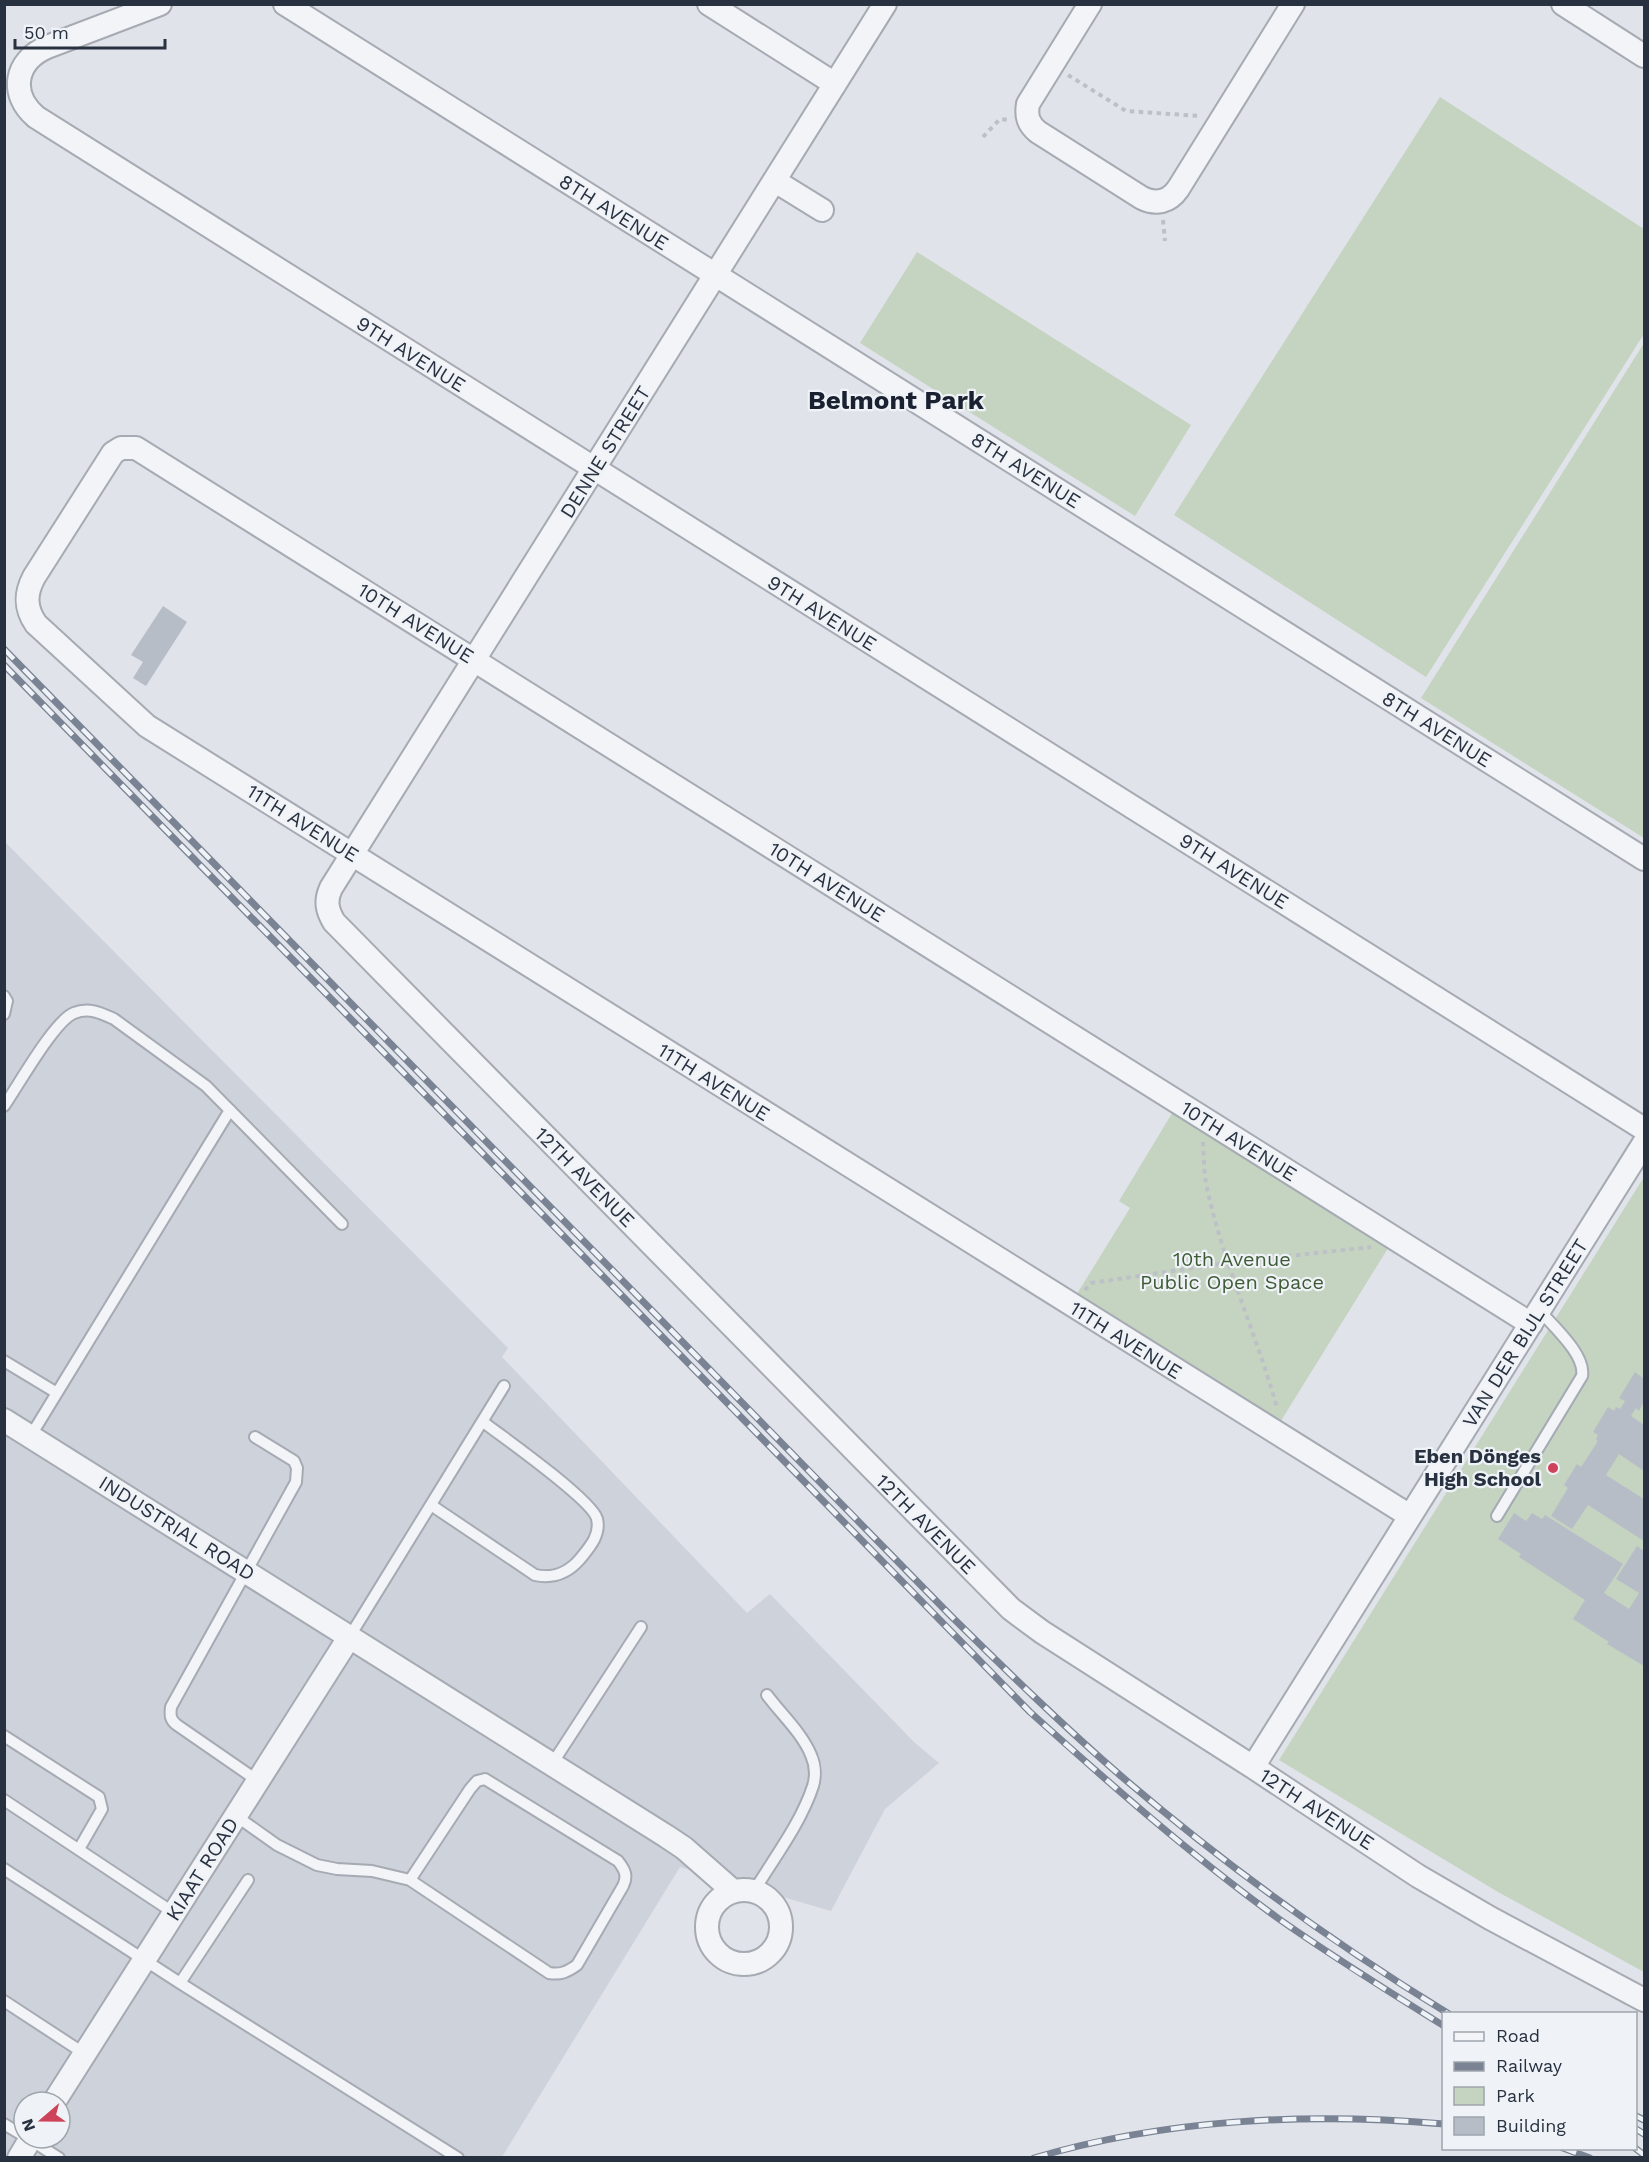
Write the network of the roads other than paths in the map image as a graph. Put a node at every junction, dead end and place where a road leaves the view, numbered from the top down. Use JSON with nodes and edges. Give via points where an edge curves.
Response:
{"nodes":[{"id":1,"x":160,"y":4,"type":"edge"},
{"id":2,"x":285,"y":4,"type":"edge"},
{"id":3,"x":709,"y":4,"type":"edge"},
{"id":4,"x":885,"y":4,"type":"edge"},
{"id":5,"x":1090,"y":4,"type":"edge"},
{"id":6,"x":1293,"y":4,"type":"edge"},
{"id":7,"x":1563,"y":4,"type":"edge"},
{"id":8,"x":1644,"y":56,"type":"edge"},
{"id":9,"x":835,"y":84,"type":"junction"},
{"id":10,"x":775,"y":181,"type":"junction"},
{"id":11,"x":822,"y":210,"type":"dead end"},
{"id":12,"x":716,"y":275,"type":"junction"},
{"id":13,"x":121,"y":448,"type":"joint"},
{"id":14,"x":594,"y":469,"type":"junction"},
{"id":15,"x":474,"y":660,"type":"junction"},
{"id":16,"x":352,"y":855,"type":"junction"},
{"id":17,"x":1644,"y":860,"type":"edge"},
{"id":18,"x":327,"y":901,"type":"joint"},
{"id":19,"x":4,"y":996,"type":"edge"},
{"id":20,"x":4,"y":1014,"type":"edge"},
{"id":21,"x":4,"y":1106,"type":"edge"},
{"id":22,"x":230,"y":1110,"type":"junction"},
{"id":23,"x":1644,"y":1129,"type":"edge"},
{"id":24,"x":1644,"y":1143,"type":"edge"},
{"id":25,"x":342,"y":1224,"type":"dead end"},
{"id":26,"x":1535,"y":1317,"type":"junction"},
{"id":27,"x":4,"y":1361,"type":"edge"},
{"id":28,"x":504,"y":1386,"type":"dead end"},
{"id":29,"x":57,"y":1393,"type":"junction"},
{"id":30,"x":4,"y":1420,"type":"edge"},
{"id":31,"x":483,"y":1422,"type":"junction"},
{"id":32,"x":30,"y":1437,"type":"junction"},
{"id":33,"x":255,"y":1437,"type":"dead end"},
{"id":34,"x":431,"y":1505,"type":"junction"},
{"id":35,"x":1410,"y":1516,"type":"junction"},
{"id":36,"x":1497,"y":1516,"type":"dead end"},
{"id":37,"x":246,"y":1570,"type":"junction"},
{"id":38,"x":641,"y":1627,"type":"dead end"},
{"id":39,"x":350,"y":1636,"type":"junction"},
{"id":40,"x":767,"y":1695,"type":"dead end"},
{"id":41,"x":4,"y":1736,"type":"edge"},
{"id":42,"x":552,"y":1764,"type":"junction"},
{"id":43,"x":1253,"y":1767,"type":"junction"},
{"id":44,"x":258,"y":1781,"type":"junction"},
{"id":45,"x":4,"y":1800,"type":"edge"},
{"id":46,"x":236,"y":1816,"type":"junction"},
{"id":47,"x":79,"y":1850,"type":"junction"},
{"id":48,"x":4,"y":1869,"type":"edge"},
{"id":49,"x":248,"y":1880,"type":"dead end"},
{"id":50,"x":410,"y":1880,"type":"junction"},
{"id":51,"x":744,"y":1891,"type":"joint"},
{"id":52,"x":174,"y":1913,"type":"junction"},
{"id":53,"x":145,"y":1959,"type":"junction"},
{"id":54,"x":180,"y":1983,"type":"junction"},
{"id":55,"x":1644,"y":2000,"type":"edge"},
{"id":56,"x":4,"y":2001,"type":"edge"},
{"id":57,"x":85,"y":2054,"type":"junction"},
{"id":58,"x":62,"y":2090,"type":"edge"},
{"id":59,"x":44,"y":2150,"type":"edge"},
{"id":60,"x":59,"y":2157,"type":"edge"},
{"id":61,"x":458,"y":2157,"type":"edge"}],
"edges":[{"from":1,"to":14,"type":"street","name":"9TH AVENUE","via":[[38,51],[25,64],[19,81],[22,101],[36,117]]},
{"from":2,"to":12,"type":"street","name":"8TH AVENUE"},
{"from":3,"to":9,"type":"street"},
{"from":4,"to":9,"type":"street","name":"DENNE STREET"},
{"from":5,"to":6,"type":"street","via":[[1028,104],[1029,121],[1032,128],[1142,198],[1155,202],[1174,195]]},
{"from":7,"to":8,"type":"street"},
{"from":9,"to":10,"type":"street","name":"DENNE STREET"},
{"from":10,"to":11,"type":"street"},
{"from":10,"to":12,"type":"street","name":"DENNE STREET"},
{"from":12,"to":14,"type":"street","name":"DENNE STREET"},
{"from":12,"to":17,"type":"street","name":"8TH AVENUE"},
{"from":13,"to":15,"type":"street","name":"10TH AVENUE","via":[[136,448]]},
{"from":13,"to":16,"type":"street","name":"11TH AVENUE","via":[[113,453],[29,585],[27,604],[36,624],[147,726]]},
{"from":14,"to":15,"type":"street","name":"DENNE STREET"},
{"from":14,"to":23,"type":"street","name":"9TH AVENUE"},
{"from":15,"to":16,"type":"street","name":"DENNE STREET"},
{"from":15,"to":26,"type":"street","name":"10TH AVENUE","via":[[1393,1238]]},
{"from":16,"to":18,"type":"street","name":"DENNE STREET"},
{"from":16,"to":35,"type":"street","name":"11TH AVENUE"},
{"from":18,"to":43,"type":"street","name":"12TH AVENUE","via":[[334,922],[998,1597],[1042,1632]]},
{"from":19,"to":20,"type":"lane"},
{"from":21,"to":22,"type":"lane","via":[[66,1017],[89,1010],[114,1019],[190,1073]]},
{"from":22,"to":25,"type":"lane"},
{"from":22,"to":29,"type":"lane"},
{"from":24,"to":26,"type":"street","name":"VAN DER BIJL STREET"},
{"from":26,"to":35,"type":"street","name":"VAN DER BIJL STREET"},
{"from":26,"to":36,"type":"lane","via":[[1578,1356],[1582,1376]]},
{"from":27,"to":29,"type":"lane"},
{"from":28,"to":31,"type":"lane"},
{"from":29,"to":32,"type":"lane"},
{"from":30,"to":32,"type":"street","name":"INDUSTRIAL ROAD"},
{"from":31,"to":34,"type":"lane"},
{"from":31,"to":34,"type":"lane","via":[[590,1506],[598,1526],[591,1546],[572,1569],[546,1577],[536,1575]]},
{"from":32,"to":37,"type":"street","name":"INDUSTRIAL ROAD"},
{"from":33,"to":37,"type":"lane","via":[[294,1461],[297,1475]]},
{"from":34,"to":39,"type":"lane"},
{"from":35,"to":43,"type":"street","name":"VAN DER BIJL STREET"},
{"from":37,"to":39,"type":"street","name":"INDUSTRIAL ROAD"},
{"from":37,"to":44,"type":"lane","via":[[170,1714],[173,1722]]},
{"from":38,"to":42,"type":"lane"},
{"from":39,"to":42,"type":"street","name":"INDUSTRIAL ROAD"},
{"from":39,"to":44,"type":"street","name":"KIAAT ROAD"},
{"from":40,"to":51,"type":"lane","via":[[811,1755],[814,1785],[799,1817]]},
{"from":41,"to":47,"type":"lane","via":[[99,1797],[102,1809]]},
{"from":42,"to":51,"type":"street","name":"INDUSTRIAL ROAD"},
{"from":43,"to":55,"type":"street","name":"12TH AVENUE","via":[[1418,1876]]},
{"from":44,"to":46,"type":"street","name":"KIAAT ROAD"},
{"from":45,"to":47,"type":"lane"},
{"from":46,"to":50,"type":"lane","via":[[285,1850],[317,1865]]},
{"from":46,"to":52,"type":"street","name":"KIAAT ROAD"},
{"from":47,"to":52,"type":"lane"},
{"from":48,"to":53,"type":"lane"},
{"from":49,"to":54,"type":"lane"},
{"from":50,"to":50,"type":"lane","via":[[470,1789],[477,1781],[486,1779],[618,1861],[626,1873],[626,1880],[577,1965],[559,1974],[549,1973]]},
{"from":52,"to":53,"type":"street","name":"KIAAT ROAD"},
{"from":53,"to":54,"type":"lane"},
{"from":53,"to":57,"type":"street","name":"KIAAT ROAD"},
{"from":54,"to":61,"type":"lane"},
{"from":56,"to":57,"type":"lane"},
{"from":57,"to":58,"type":"street","name":"KIAAT ROAD"},
{"from":59,"to":60,"type":"lane"}]}
